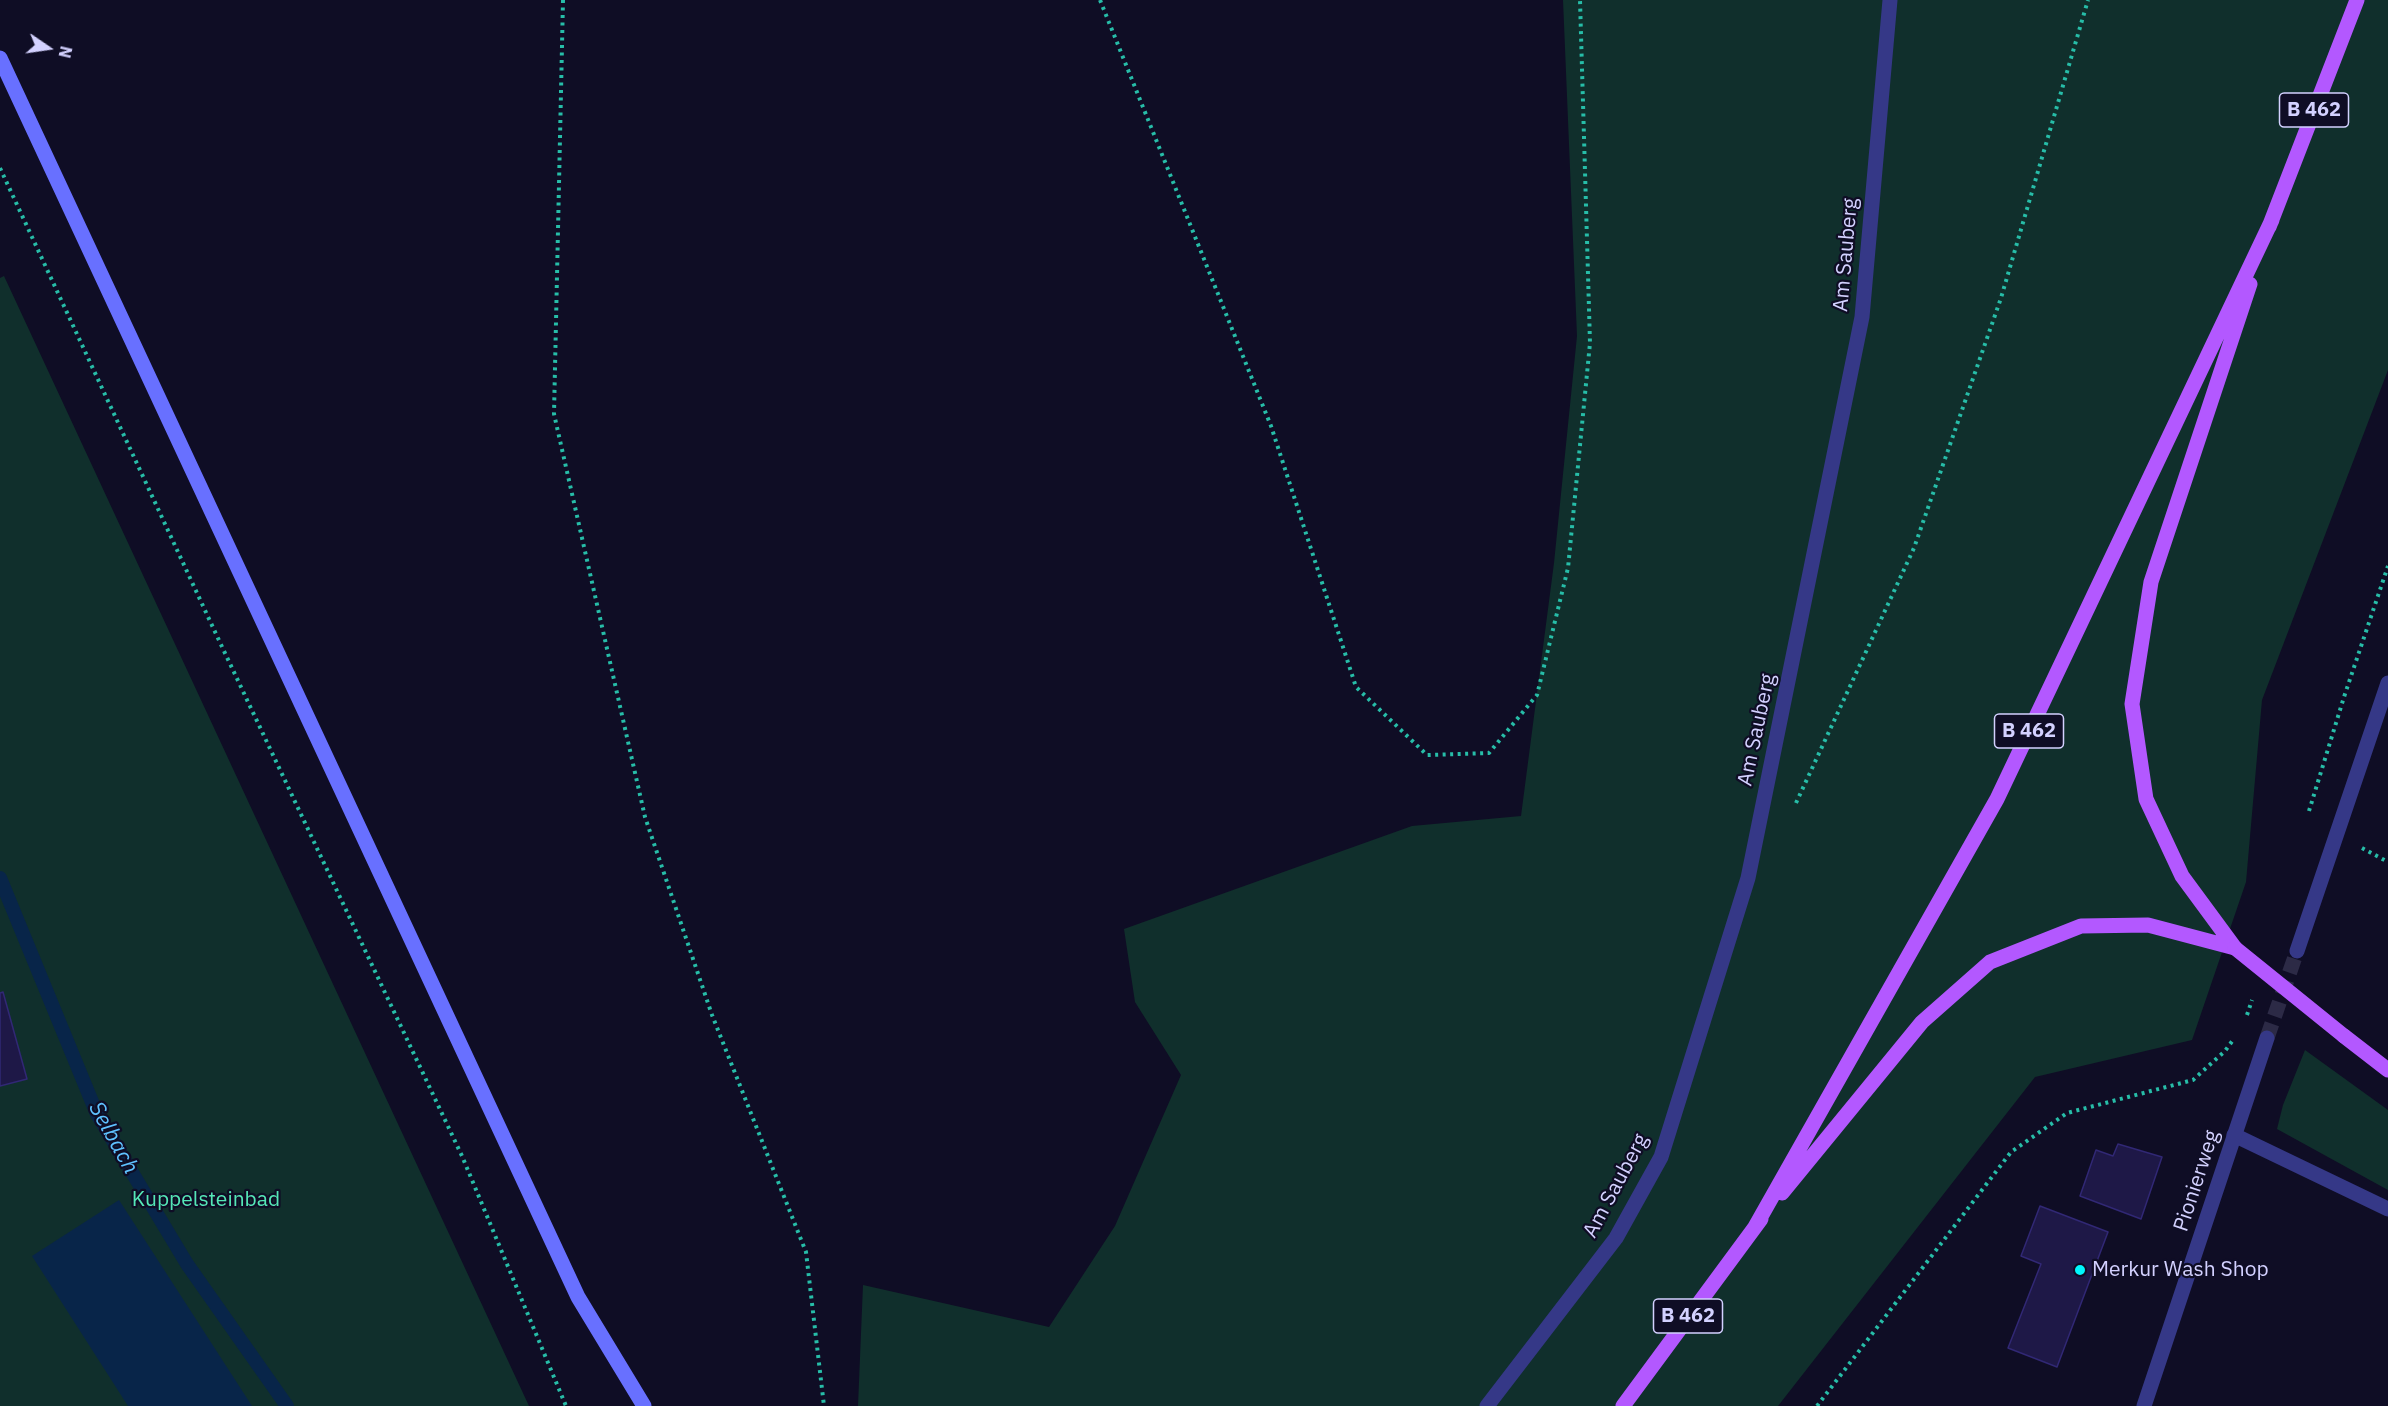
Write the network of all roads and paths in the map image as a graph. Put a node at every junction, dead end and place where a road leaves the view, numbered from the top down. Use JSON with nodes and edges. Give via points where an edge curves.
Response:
{"nodes":[{"id":1,"x":563,"y":0,"type":"edge"},
{"id":2,"x":1100,"y":0,"type":"edge"},
{"id":3,"x":1580,"y":0,"type":"edge"},
{"id":4,"x":1890,"y":0,"type":"edge"},
{"id":5,"x":2088,"y":0,"type":"edge"},
{"id":6,"x":2357,"y":0,"type":"edge"},
{"id":7,"x":0,"y":58,"type":"edge"},
{"id":8,"x":0,"y":168,"type":"edge"},
{"id":9,"x":2272,"y":220,"type":"junction"},
{"id":10,"x":2388,"y":682,"type":"edge"},
{"id":11,"x":1796,"y":803,"type":"dead end"},
{"id":12,"x":2235,"y":948,"type":"junction"},
{"id":13,"x":2297,"y":951,"type":"tunnel mouth"},
{"id":14,"x":2267,"y":1038,"type":"tunnel mouth"},
{"id":15,"x":2225,"y":1051,"type":"dead end"},
{"id":16,"x":2388,"y":1070,"type":"edge"},
{"id":17,"x":2235,"y":1135,"type":"junction"},
{"id":18,"x":2388,"y":1209,"type":"edge"},
{"id":19,"x":1755,"y":1227,"type":"junction"},
{"id":20,"x":566,"y":1406,"type":"edge"},
{"id":21,"x":644,"y":1406,"type":"edge"},
{"id":22,"x":824,"y":1406,"type":"edge"},
{"id":23,"x":1487,"y":1406,"type":"edge"},
{"id":24,"x":1623,"y":1406,"type":"edge"},
{"id":25,"x":1817,"y":1406,"type":"edge"},
{"id":26,"x":2144,"y":1406,"type":"edge"}],
"edges":[{"from":1,"to":22,"type":"path","via":[[554,414],[645,817],[712,1015],[806,1252]]},
{"from":2,"to":3,"type":"path","via":[[1271,426],[1356,687],[1427,755],[1489,753],[1537,695],[1568,568],[1590,344]]},
{"from":4,"to":23,"type":"street","name":"Am Sauberg","via":[[1862,317],[1748,878],[1660,1157],[1616,1238]]},
{"from":5,"to":11,"type":"path","via":[[2001,298],[1914,548]]},
{"from":6,"to":9,"type":"main road","number":"B 462"},
{"from":7,"to":21,"type":"main road","via":[[578,1297]]},
{"from":8,"to":20,"type":"path","via":[[462,1156]]},
{"from":9,"to":12,"type":"main road","via":[[2151,582],[2132,704],[2146,799],[2182,876]]},
{"from":9,"to":19,"type":"main road","number":"B 462","via":[[1996,799]]},
{"from":10,"to":13,"type":"street"},
{"from":12,"to":16,"type":"main road","bridge":true},
{"from":12,"to":19,"type":"main road","via":[[2148,925],[2081,926],[1990,962],[1922,1022]]},
{"from":14,"to":17,"type":"street","name":"Pionierweg"},
{"from":15,"to":25,"type":"path","via":[[2193,1080],[2067,1113],[2011,1152]]},
{"from":17,"to":18,"type":"street"},
{"from":17,"to":26,"type":"street","name":"Pionierweg"},
{"from":19,"to":24,"type":"main road","number":"B 462"}]}
